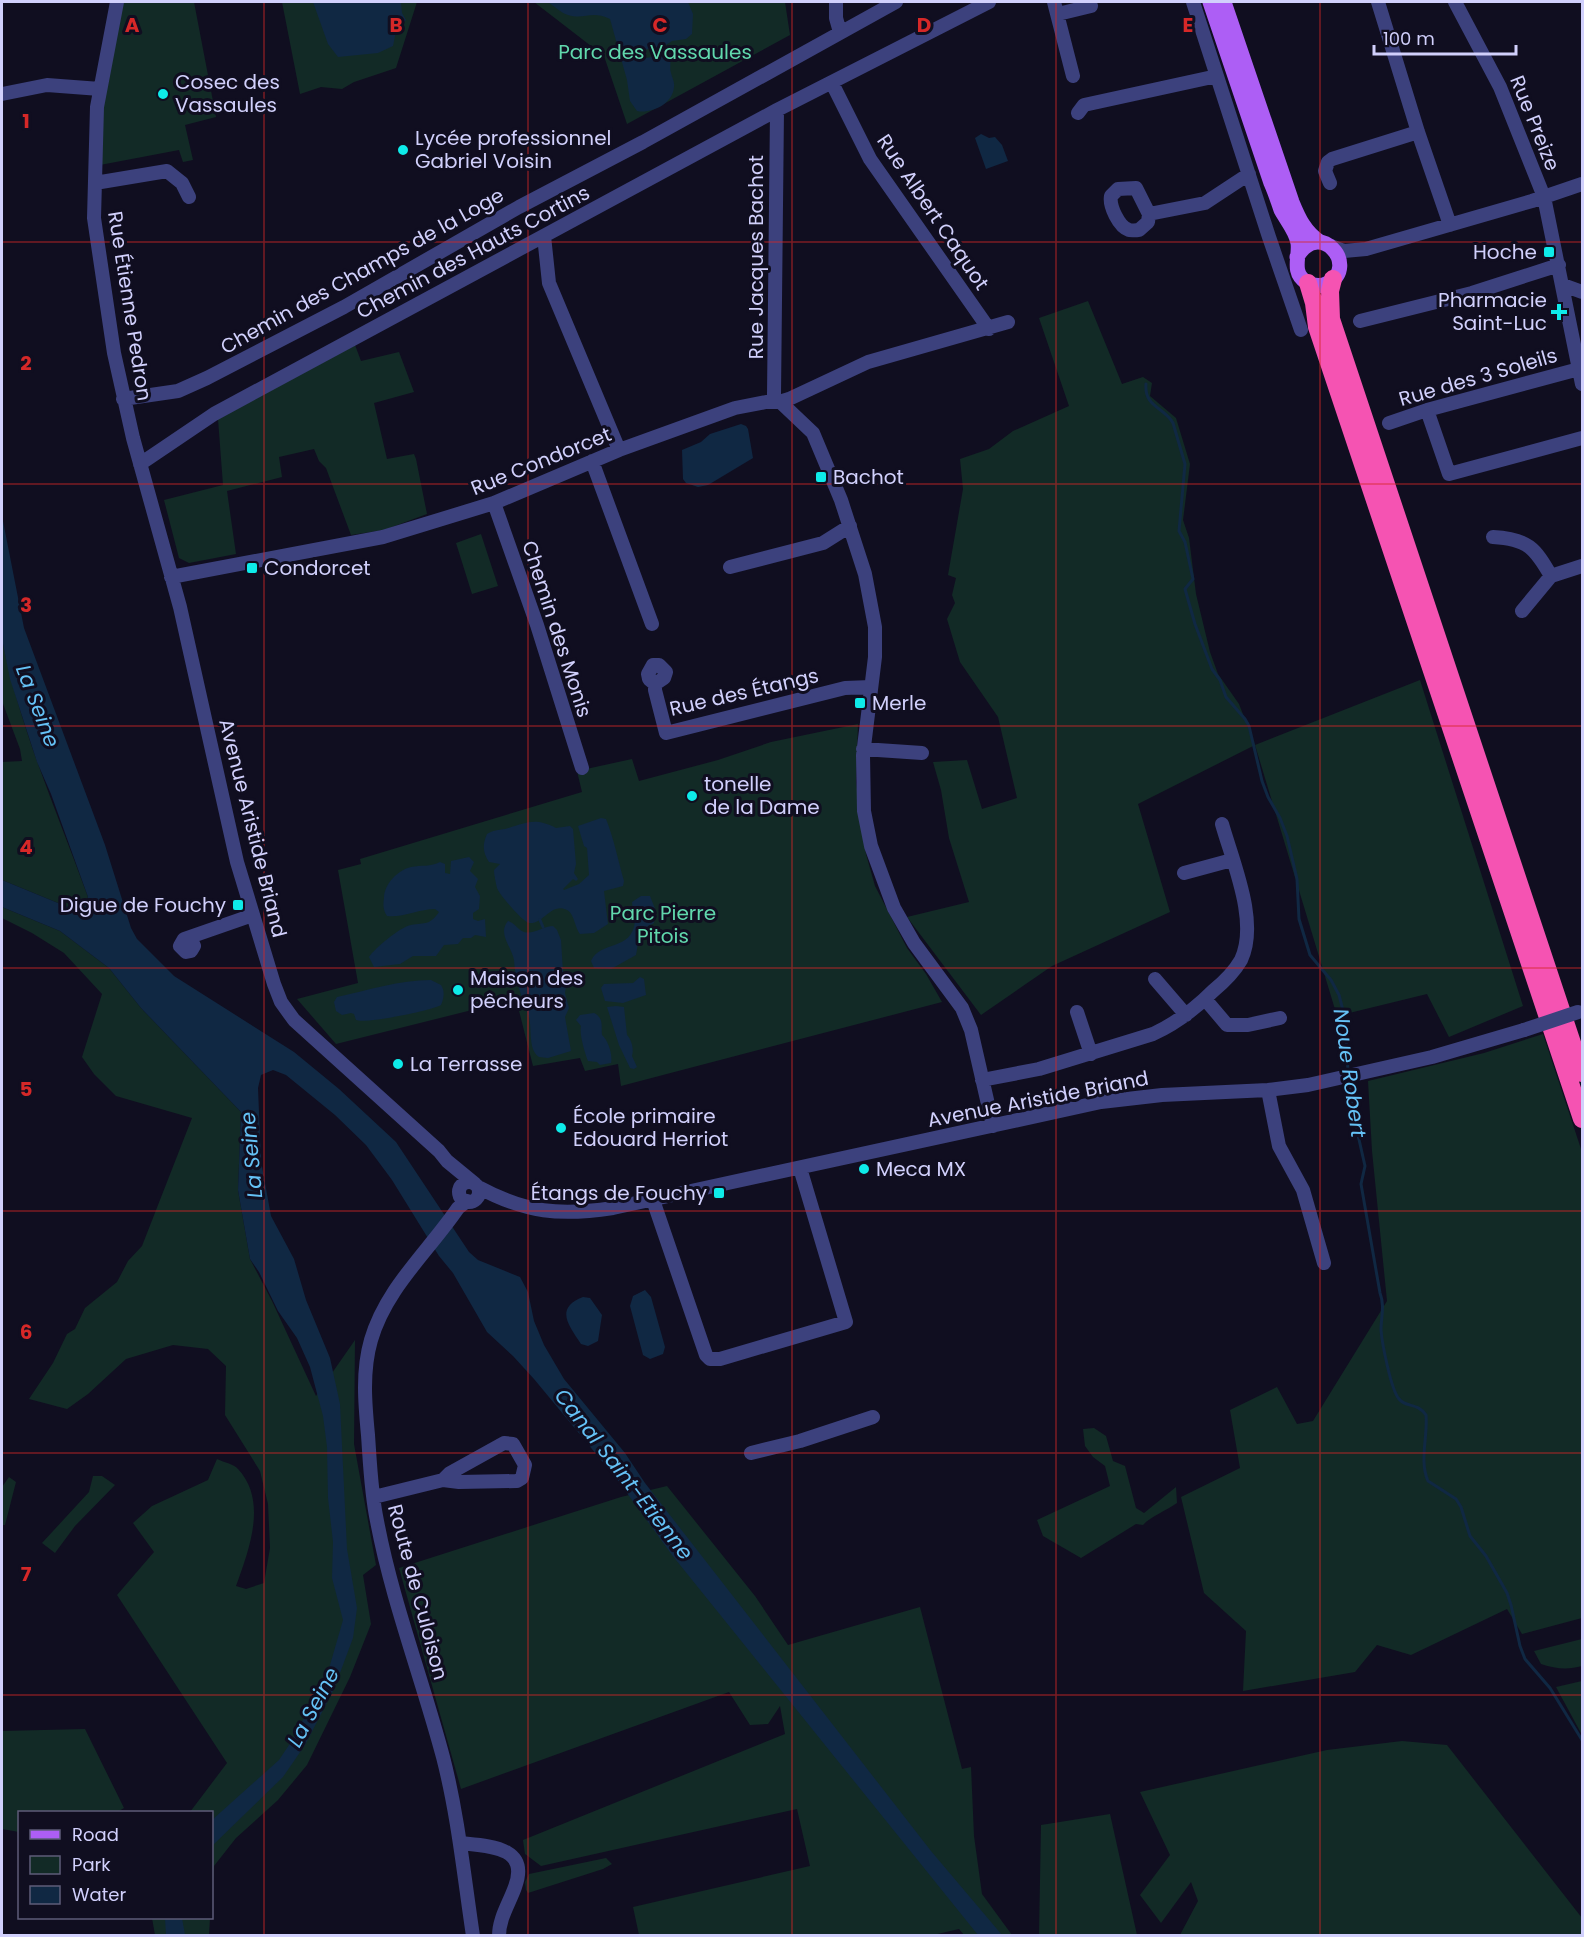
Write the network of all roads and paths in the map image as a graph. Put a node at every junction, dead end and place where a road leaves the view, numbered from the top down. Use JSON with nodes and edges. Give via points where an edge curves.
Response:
{"nodes":[{"id":1,"x":117,"y":2,"type":"edge"},
{"id":2,"x":836,"y":2,"type":"edge"},
{"id":3,"x":896,"y":2,"type":"edge"},
{"id":4,"x":989,"y":2,"type":"edge"},
{"id":5,"x":1193,"y":2,"type":"edge"},
{"id":6,"x":1210,"y":2,"type":"edge"},
{"id":7,"x":1224,"y":2,"type":"edge"},
{"id":8,"x":1378,"y":2,"type":"edge"},
{"id":9,"x":1455,"y":2,"type":"edge"},
{"id":10,"x":1091,"y":6,"type":"dead end"},
{"id":11,"x":1056,"y":8,"type":"edge"},
{"id":12,"x":840,"y":32,"type":"junction"},
{"id":13,"x":1073,"y":76,"type":"dead end"},
{"id":14,"x":1217,"y":76,"type":"junction"},
{"id":15,"x":832,"y":82,"type":"junction"},
{"id":16,"x":100,"y":89,"type":"junction"},
{"id":17,"x":2,"y":94,"type":"edge"},
{"id":18,"x":777,"y":110,"type":"junction"},
{"id":19,"x":1078,"y":113,"type":"dead end"},
{"id":20,"x":1418,"y":132,"type":"junction"},
{"id":21,"x":1249,"y":174,"type":"junction"},
{"id":22,"x":95,"y":183,"type":"junction"},
{"id":23,"x":1330,"y":183,"type":"dead end"},
{"id":24,"x":1582,"y":184,"type":"edge"},
{"id":25,"x":189,"y":197,"type":"dead end"},
{"id":26,"x":1544,"y":197,"type":"junction"},
{"id":27,"x":1149,"y":214,"type":"dead end"},
{"id":28,"x":1450,"y":225,"type":"junction"},
{"id":29,"x":544,"y":236,"type":"junction"},
{"id":30,"x":1326,"y":244,"type":"junction"},
{"id":31,"x":1366,"y":249,"type":"junction"},
{"id":32,"x":1297,"y":257,"type":"junction"},
{"id":33,"x":1559,"y":265,"type":"junction"},
{"id":34,"x":1336,"y":274,"type":"junction"},
{"id":35,"x":1308,"y":283,"type":"junction"},
{"id":36,"x":1563,"y":285,"type":"junction"},
{"id":37,"x":1582,"y":292,"type":"edge"},
{"id":38,"x":1360,"y":321,"type":"dead end"},
{"id":39,"x":1008,"y":322,"type":"dead end"},
{"id":40,"x":989,"y":329,"type":"junction"},
{"id":41,"x":1301,"y":330,"type":"dead end"},
{"id":42,"x":1579,"y":369,"type":"junction"},
{"id":43,"x":1582,"y":384,"type":"edge"},
{"id":44,"x":123,"y":399,"type":"junction"},
{"id":45,"x":779,"y":402,"type":"junction"},
{"id":46,"x":1427,"y":410,"type":"junction"},
{"id":47,"x":1389,"y":423,"type":"dead end"},
{"id":48,"x":1582,"y":438,"type":"edge"},
{"id":49,"x":619,"y":450,"type":"junction"},
{"id":50,"x":592,"y":461,"type":"junction"},
{"id":51,"x":141,"y":464,"type":"junction"},
{"id":52,"x":494,"y":503,"type":"junction"},
{"id":53,"x":850,"y":526,"type":"junction"},
{"id":54,"x":1493,"y":537,"type":"dead end"},
{"id":55,"x":1582,"y":566,"type":"edge"},
{"id":56,"x":730,"y":567,"type":"dead end"},
{"id":57,"x":1551,"y":576,"type":"junction"},
{"id":58,"x":171,"y":577,"type":"junction"},
{"id":59,"x":1522,"y":611,"type":"dead end"},
{"id":60,"x":652,"y":624,"type":"dead end"},
{"id":61,"x":655,"y":687,"type":"dead end"},
{"id":62,"x":871,"y":687,"type":"junction"},
{"id":63,"x":863,"y":750,"type":"junction"},
{"id":64,"x":922,"y":753,"type":"dead end"},
{"id":65,"x":582,"y":768,"type":"dead end"},
{"id":66,"x":1222,"y":824,"type":"dead end"},
{"id":67,"x":1232,"y":860,"type":"junction"},
{"id":68,"x":1184,"y":873,"type":"dead end"},
{"id":69,"x":253,"y":915,"type":"junction"},
{"id":70,"x":187,"y":939,"type":"dead end"},
{"id":71,"x":1155,"y":979,"type":"dead end"},
{"id":72,"x":1205,"y":999,"type":"junction"},
{"id":73,"x":1580,"y":1011,"type":"edge"},
{"id":74,"x":1077,"y":1012,"type":"dead end"},
{"id":75,"x":1186,"y":1015,"type":"junction"},
{"id":76,"x":1280,"y":1018,"type":"dead end"},
{"id":77,"x":1091,"y":1054,"type":"junction"},
{"id":78,"x":1582,"y":1073,"type":"edge"},
{"id":79,"x":982,"y":1080,"type":"junction"},
{"id":80,"x":1269,"y":1090,"type":"junction"},
{"id":81,"x":1582,"y":1119,"type":"edge"},
{"id":82,"x":993,"y":1126,"type":"junction"},
{"id":83,"x":800,"y":1168,"type":"junction"},
{"id":84,"x":466,"y":1197,"type":"junction"},
{"id":85,"x":653,"y":1200,"type":"junction"},
{"id":86,"x":1324,"y":1263,"type":"dead end"},
{"id":87,"x":873,"y":1417,"type":"dead end"},
{"id":88,"x":751,"y":1453,"type":"dead end"},
{"id":89,"x":443,"y":1480,"type":"junction"},
{"id":90,"x":374,"y":1497,"type":"junction"},
{"id":91,"x":460,"y":1843,"type":"junction"},
{"id":92,"x":473,"y":1935,"type":"edge"},
{"id":93,"x":499,"y":1935,"type":"edge"}],
"edges":[{"from":1,"to":16,"type":"street","name":"Rue Étienne Pedron"},
{"from":2,"to":12,"type":"street"},
{"from":3,"to":12,"type":"street","name":"Chemin des Champs de la Loge"},
{"from":4,"to":15,"type":"street","name":"Chemin des Hauts Cortins"},
{"from":5,"to":14,"type":"street"},
{"from":6,"to":32,"type":"main road","via":[[1271,183],[1296,235]]},
{"from":7,"to":30,"type":"main road","via":[[1292,202],[1309,235]]},
{"from":8,"to":20,"type":"street"},
{"from":9,"to":26,"type":"street","name":"Rue Preize","via":[[1500,87]]},
{"from":10,"to":11,"type":"street"},
{"from":11,"to":13,"type":"street"},
{"from":12,"to":44,"type":"street","name":"Chemin des Champs de la Loge","via":[[207,378],[178,391]]},
{"from":14,"to":19,"type":"street","via":[[1084,105]]},
{"from":14,"to":21,"type":"street"},
{"from":15,"to":18,"type":"street","name":"Chemin des Hauts Cortins"},
{"from":15,"to":40,"type":"street","name":"Rue Albert Caquot","via":[[870,159]]},
{"from":16,"to":17,"type":"street","via":[[47,85]]},
{"from":16,"to":22,"type":"street","name":"Rue Étienne Pedron"},
{"from":18,"to":29,"type":"street","name":"Chemin des Hauts Cortins"},
{"from":18,"to":45,"type":"street","name":"Rue Jacques Bachot","via":[[774,396]]},
{"from":20,"to":23,"type":"street","via":[[1332,159],[1325,171]]},
{"from":20,"to":28,"type":"street"},
{"from":21,"to":27,"type":"street","via":[[1205,203]]},
{"from":21,"to":41,"type":"street"},
{"from":22,"to":25,"type":"street","via":[[167,171],[182,183]]},
{"from":22,"to":44,"type":"street","name":"Rue Étienne Pedron","via":[[98,251]]},
{"from":24,"to":26,"type":"street"},
{"from":26,"to":28,"type":"street"},
{"from":26,"to":33,"type":"street","name":"Rue Preize"},
{"from":28,"to":31,"type":"street"},
{"from":29,"to":49,"type":"street","via":[[549,283]]},
{"from":29,"to":51,"type":"street","name":"Chemin des Hauts Cortins","via":[[214,414]]},
{"from":30,"to":31,"type":"street","via":[[1344,251]]},
{"from":30,"to":32,"type":"main road","via":[[1305,247]]},
{"from":30,"to":34,"type":"main road","via":[[1338,255]]},
{"from":31,"to":34,"type":"street"},
{"from":32,"to":35,"type":"main road","via":[[1298,272]]},
{"from":33,"to":36,"type":"street","name":"Rue Preize"},
{"from":33,"to":38,"type":"street","via":[[1472,293]]},
{"from":34,"to":35,"type":"main road","via":[[1321,285]]},
{"from":34,"to":78,"type":"highway","via":[[1330,291],[1331,319]]},
{"from":35,"to":81,"type":"highway","via":[[1317,327]]},
{"from":36,"to":37,"type":"street"},
{"from":36,"to":42,"type":"street","name":"Rue Preize"},
{"from":39,"to":40,"type":"street"},
{"from":40,"to":45,"type":"street","via":[[867,362]]},
{"from":42,"to":43,"type":"street","name":"Rue Preize"},
{"from":42,"to":46,"type":"street","name":"Rue des 3 Soleils"},
{"from":44,"to":51,"type":"street","name":"Rue Étienne Pedron"},
{"from":45,"to":49,"type":"street","name":"Rue Condorcet","via":[[735,408]]},
{"from":45,"to":53,"type":"street","via":[[813,433]]},
{"from":46,"to":47,"type":"street","name":"Rue des 3 Soleils"},
{"from":46,"to":48,"type":"street","via":[[1449,474]]},
{"from":49,"to":50,"type":"street","name":"Rue Condorcet"},
{"from":50,"to":52,"type":"street","name":"Rue Condorcet"},
{"from":50,"to":60,"type":"street"},
{"from":51,"to":58,"type":"street","name":"Rue Étienne Pedron"},
{"from":52,"to":58,"type":"street","name":"Rue Condorcet","via":[[383,537]]},
{"from":52,"to":65,"type":"street","name":"Chemin des Monis"},
{"from":53,"to":56,"type":"street","via":[[823,543]]},
{"from":53,"to":62,"type":"street","via":[[872,602],[875,657]]},
{"from":54,"to":57,"type":"street","via":[[1512,538],[1538,552]]},
{"from":55,"to":57,"type":"street"},
{"from":57,"to":59,"type":"street"},
{"from":58,"to":69,"type":"street","name":"Avenue Aristide Briand","via":[[237,862]]},
{"from":61,"to":62,"type":"street","name":"Rue des Étangs","via":[[661,736],[845,688]]},
{"from":62,"to":63,"type":"street"},
{"from":63,"to":64,"type":"street"},
{"from":63,"to":79,"type":"street","via":[[864,811],[881,878],[914,943],[962,1008]]},
{"from":66,"to":67,"type":"street"},
{"from":67,"to":68,"type":"street"},
{"from":67,"to":72,"type":"street","via":[[1246,907],[1246,945],[1233,972]]},
{"from":69,"to":70,"type":"street"},
{"from":69,"to":84,"type":"street","name":"Avenue Aristide Briand","via":[[281,1002],[294,1020],[439,1151]]},
{"from":71,"to":75,"type":"street"},
{"from":72,"to":75,"type":"street"},
{"from":72,"to":76,"type":"street","via":[[1227,1025]]},
{"from":73,"to":80,"type":"street","name":"Avenue Aristide Briand","bridge":true,"via":[[1475,1045],[1348,1077]]},
{"from":74,"to":77,"type":"street"},
{"from":75,"to":77,"type":"street","via":[[1153,1035]]},
{"from":77,"to":79,"type":"street"},
{"from":79,"to":82,"type":"street"},
{"from":80,"to":82,"type":"street","name":"Avenue Aristide Briand","via":[[1135,1097]]},
{"from":80,"to":86,"type":"street","via":[[1279,1146],[1303,1190]]},
{"from":82,"to":83,"type":"street","name":"Avenue Aristide Briand"},
{"from":83,"to":85,"type":"street","name":"Avenue Aristide Briand"},
{"from":83,"to":85,"type":"street","via":[[846,1322],[720,1359],[706,1355]]},
{"from":84,"to":85,"type":"street","name":"Avenue Aristide Briand","via":[[499,1198],[540,1211],[562,1213]]},
{"from":84,"to":90,"type":"street","name":"Route de Culoison","via":[[402,1280],[382,1312],[370,1342],[366,1361],[367,1423]]},
{"from":87,"to":88,"type":"street"},
{"from":89,"to":89,"type":"street","via":[[517,1481],[522,1478],[525,1465],[513,1444],[504,1443]]},
{"from":89,"to":90,"type":"street"},
{"from":90,"to":91,"type":"street","name":"Route de Culoison","via":[[391,1581],[443,1757]]},
{"from":91,"to":92,"type":"street","name":"Route de Culoison"},
{"from":91,"to":93,"type":"street","via":[[491,1846],[514,1858],[516,1886],[502,1917]]}]}
